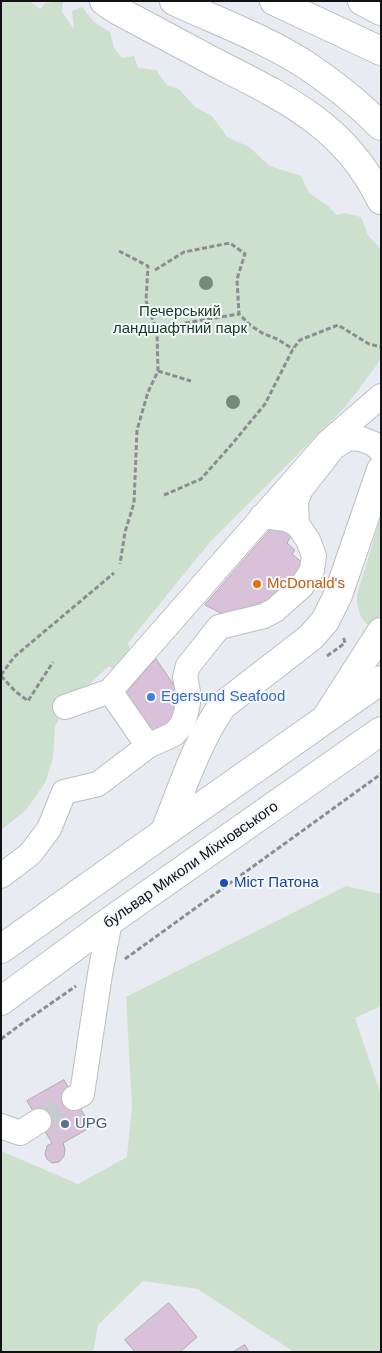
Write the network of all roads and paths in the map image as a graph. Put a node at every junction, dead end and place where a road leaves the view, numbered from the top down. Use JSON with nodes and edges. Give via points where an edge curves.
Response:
{"nodes":[{"id":1,"x":104,"y":1,"type":"edge"},
{"id":2,"x":174,"y":1,"type":"edge"},
{"id":3,"x":274,"y":1,"type":"edge"},
{"id":4,"x":362,"y":1,"type":"edge"},
{"id":5,"x":381,"y":11,"type":"edge"},
{"id":6,"x":381,"y":51,"type":"edge"},
{"id":7,"x":381,"y":126,"type":"edge"},
{"id":8,"x":381,"y":200,"type":"edge"},
{"id":9,"x":119,"y":251,"type":"dead end"},
{"id":10,"x":155,"y":270,"type":"dead end"},
{"id":11,"x":239,"y":314,"type":"junction"},
{"id":12,"x":185,"y":323,"type":"dead end"},
{"id":13,"x":381,"y":347,"type":"edge"},
{"id":14,"x":293,"y":349,"type":"junction"},
{"id":15,"x":158,"y":371,"type":"junction"},
{"id":16,"x":191,"y":381,"type":"dead end"},
{"id":17,"x":381,"y":396,"type":"edge"},
{"id":18,"x":381,"y":451,"type":"edge"},
{"id":19,"x":381,"y":470,"type":"edge"},
{"id":20,"x":164,"y":496,"type":"dead end"},
{"id":21,"x":262,"y":516,"type":"junction"},
{"id":22,"x":297,"y":524,"type":"junction"},
{"id":23,"x":120,"y":564,"type":"dead end"},
{"id":24,"x":114,"y":573,"type":"dead end"},
{"id":25,"x":381,"y":632,"type":"edge"},
{"id":26,"x":53,"y":662,"type":"dead end"},
{"id":27,"x":1,"y":675,"type":"edge"},
{"id":28,"x":381,"y":680,"type":"edge"},
{"id":29,"x":110,"y":691,"type":"junction"},
{"id":30,"x":64,"y":707,"type":"dead end"},
{"id":31,"x":326,"y":718,"type":"junction"},
{"id":32,"x":381,"y":731,"type":"edge"},
{"id":33,"x":148,"y":746,"type":"junction"},
{"id":34,"x":381,"y":774,"type":"edge"},
{"id":35,"x":165,"y":831,"type":"junction"},
{"id":36,"x":1,"y":876,"type":"edge"},
{"id":37,"x":110,"y":921,"type":"junction"},
{"id":38,"x":1,"y":949,"type":"edge"},
{"id":39,"x":100,"y":974,"type":"junction"},
{"id":40,"x":1,"y":1001,"type":"edge"},
{"id":41,"x":1,"y":1039,"type":"edge"},
{"id":42,"x":74,"y":1098,"type":"tunnel mouth"},
{"id":43,"x":39,"y":1121,"type":"tunnel mouth"},
{"id":44,"x":1,"y":1126,"type":"edge"}],
"edges":[{"from":1,"to":8,"type":"main road","via":[[314,118],[360,163]]},
{"from":2,"to":7,"type":"main road","via":[[305,64],[340,89]]},
{"from":3,"to":6,"type":"main road"},
{"from":4,"to":5,"type":"main road"},
{"from":9,"to":15,"type":"path","via":[[148,266],[146,300],[157,331]]},
{"from":10,"to":11,"type":"path","via":[[184,252],[230,243],[245,254],[238,279]]},
{"from":11,"to":12,"type":"path"},
{"from":11,"to":14,"type":"path","via":[[262,334]]},
{"from":13,"to":14,"type":"path","via":[[369,344],[338,325],[300,340]]},
{"from":14,"to":20,"type":"path","via":[[266,404],[232,444],[201,479]]},
{"from":15,"to":16,"type":"path"},
{"from":15,"to":23,"type":"path","via":[[137,430],[134,503]]},
{"from":17,"to":21,"type":"lane","via":[[328,442]]},
{"from":18,"to":22,"type":"lane","via":[[374,444],[348,438],[332,448],[301,489],[296,502]]},
{"from":19,"to":35,"type":"main road","via":[[338,595],[325,621],[311,638],[222,706],[202,741]]},
{"from":21,"to":22,"type":"lane"},
{"from":21,"to":29,"type":"lane"},
{"from":22,"to":33,"type":"lane","via":[[314,556],[312,570],[302,586],[264,616],[219,627],[204,624],[199,628],[179,650],[177,662],[185,676],[188,697],[182,725],[174,734]]},
{"from":24,"to":27,"type":"path","via":[[14,657]]},
{"from":25,"to":31,"type":"main road"},
{"from":26,"to":27,"type":"path","via":[[28,701]]},
{"from":28,"to":31,"type":"main road"},
{"from":29,"to":30,"type":"lane"},
{"from":29,"to":33,"type":"lane"},
{"from":31,"to":35,"type":"main road"},
{"from":32,"to":37,"type":"main road","name":"бульвар Миколи Міхновського"},
{"from":33,"to":36,"type":"lane","via":[[98,784],[64,792],[49,829],[30,854]]},
{"from":34,"to":39,"type":"path"},
{"from":35,"to":38,"type":"main road"},
{"from":37,"to":39,"type":"lane"},
{"from":37,"to":40,"type":"main road","name":"бульвар Миколи Міхновського"},
{"from":39,"to":41,"type":"path","via":[[83,982]]},
{"from":39,"to":42,"type":"lane","via":[[82,1094]]},
{"from":43,"to":44,"type":"lane","via":[[20,1133]]}]}
